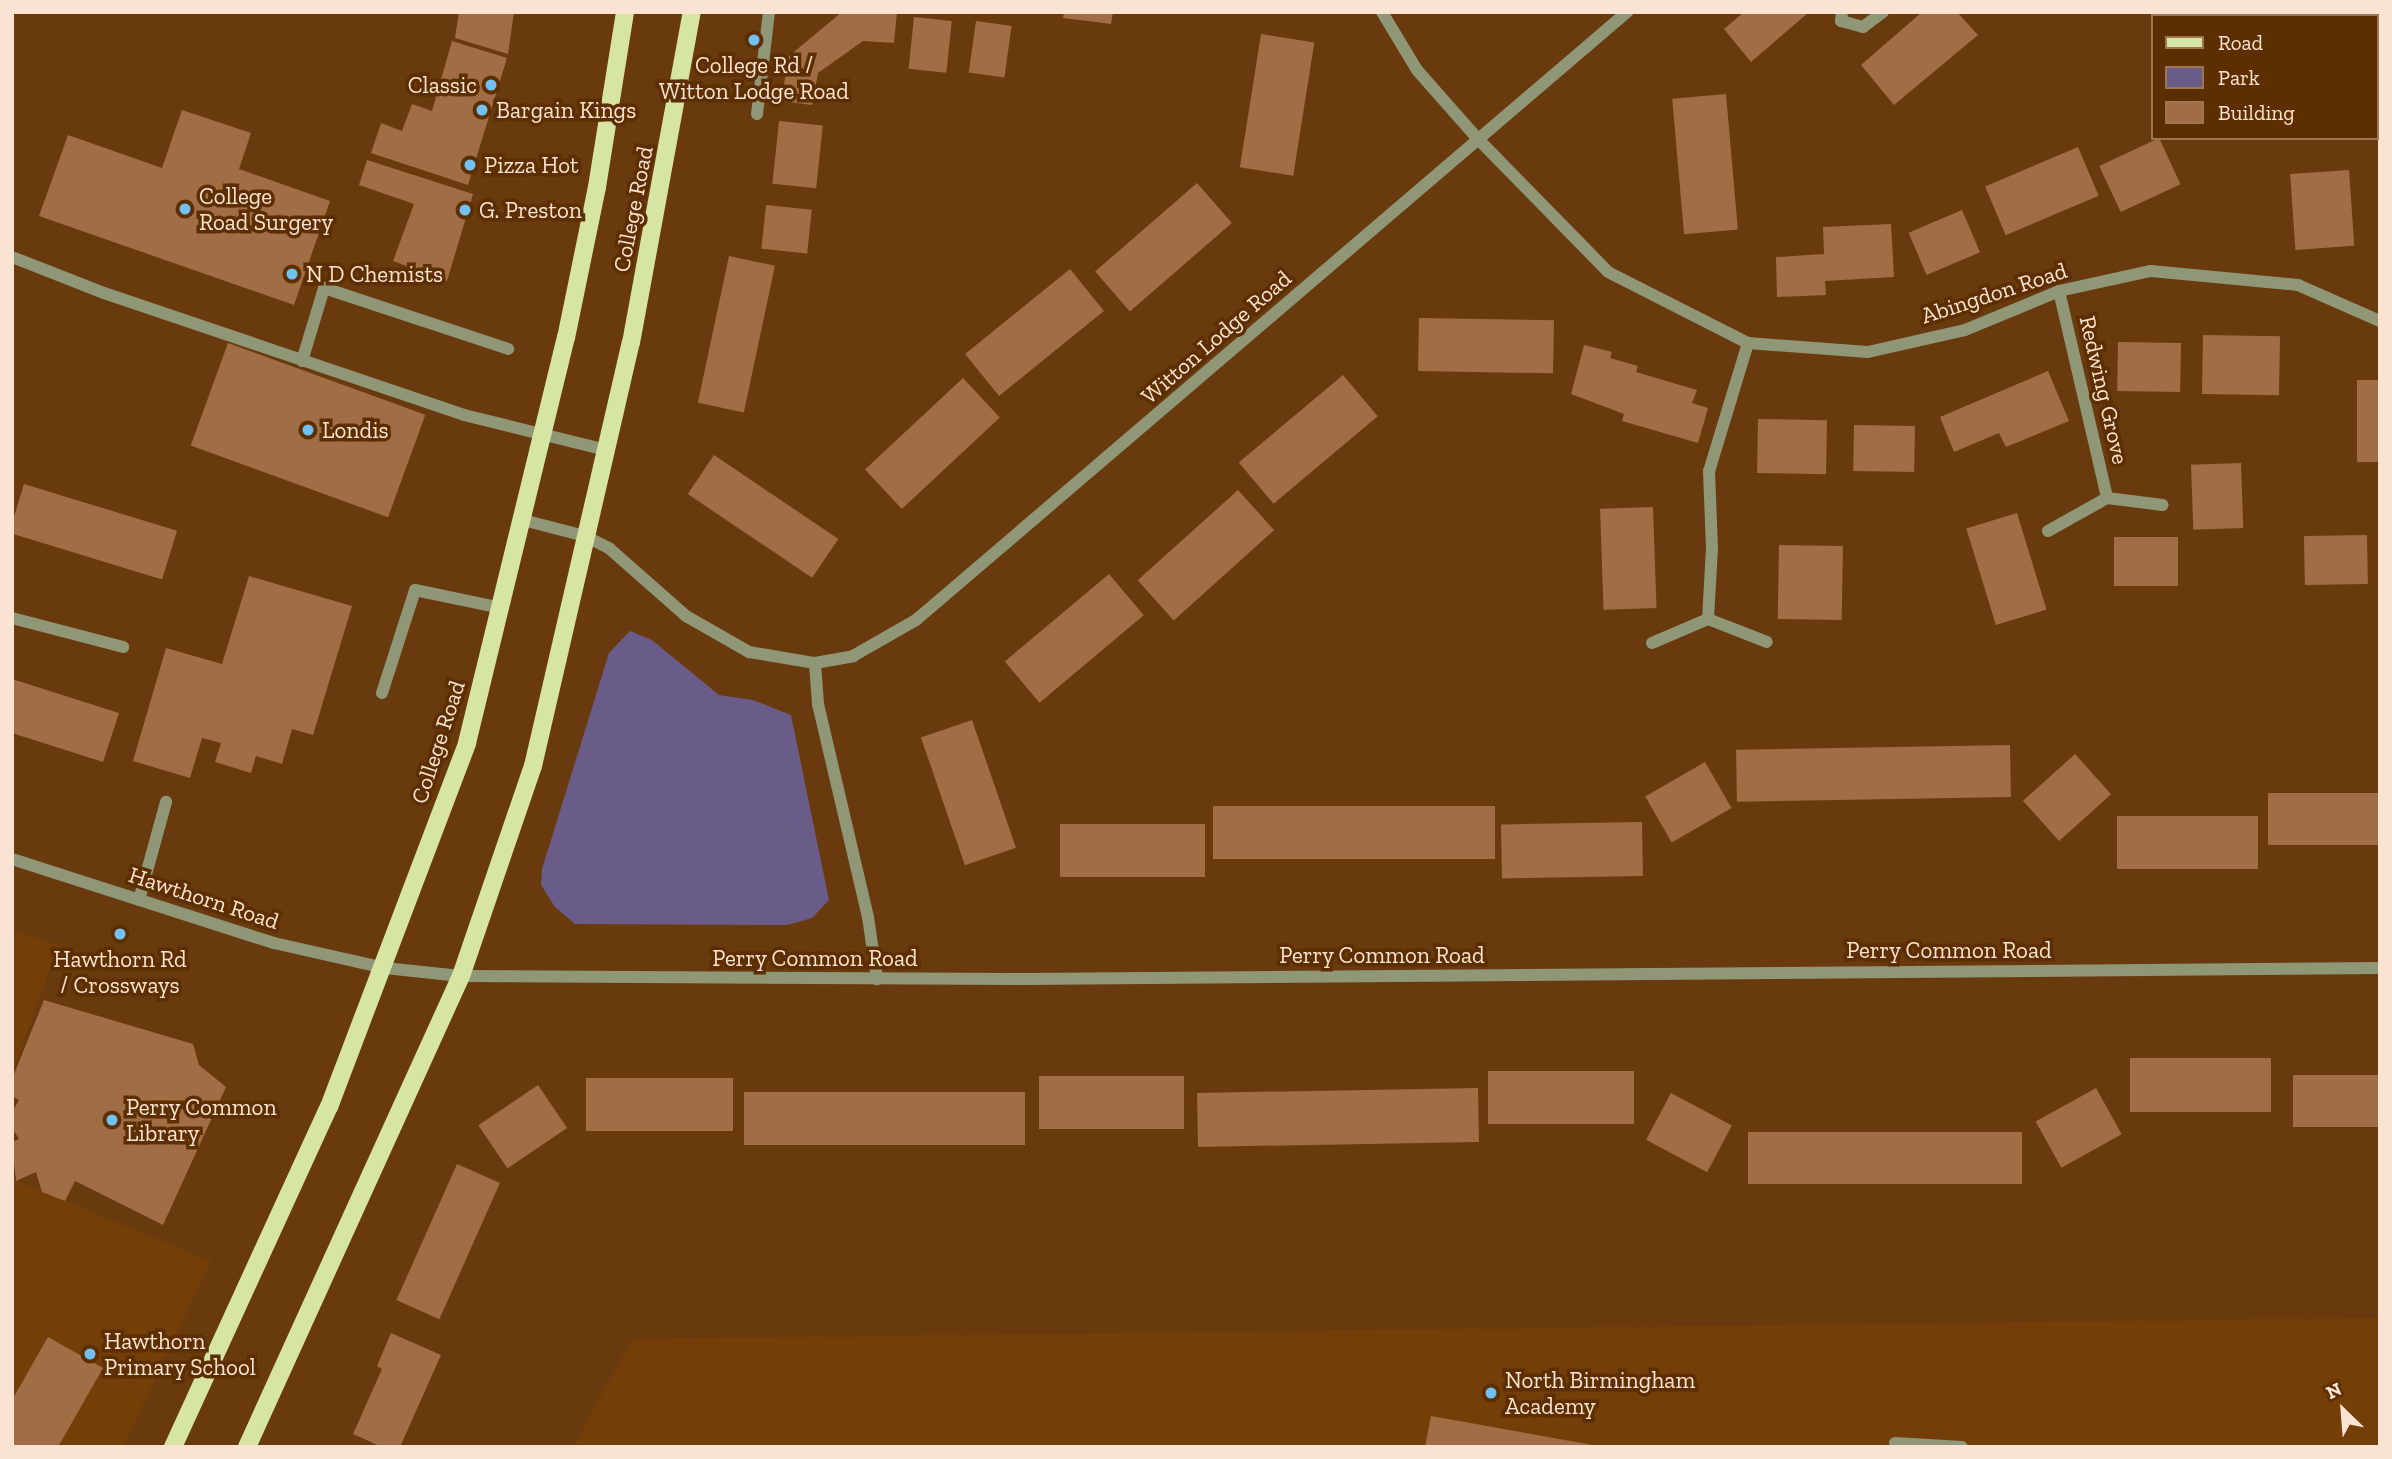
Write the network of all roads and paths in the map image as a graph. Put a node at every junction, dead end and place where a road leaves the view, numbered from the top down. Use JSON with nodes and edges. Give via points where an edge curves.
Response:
{"nodes":[{"id":1,"x":625,"y":12,"type":"edge"},
{"id":2,"x":692,"y":12,"type":"edge"},
{"id":3,"x":769,"y":12,"type":"edge"},
{"id":4,"x":1382,"y":12,"type":"edge"},
{"id":5,"x":1627,"y":12,"type":"edge"},
{"id":6,"x":1842,"y":12,"type":"edge"},
{"id":7,"x":1883,"y":12,"type":"edge"},
{"id":8,"x":757,"y":114,"type":"dead end"},
{"id":9,"x":1477,"y":138,"type":"junction"},
{"id":10,"x":12,"y":257,"type":"edge"},
{"id":11,"x":2059,"y":291,"type":"junction"},
{"id":12,"x":2380,"y":321,"type":"edge"},
{"id":13,"x":1748,"y":343,"type":"junction"},
{"id":14,"x":508,"y":349,"type":"dead end"},
{"id":15,"x":302,"y":361,"type":"junction"},
{"id":16,"x":544,"y":436,"type":"junction"},
{"id":17,"x":607,"y":450,"type":"junction"},
{"id":18,"x":2107,"y":498,"type":"junction"},
{"id":19,"x":2163,"y":505,"type":"dead end"},
{"id":20,"x":523,"y":520,"type":"junction"},
{"id":21,"x":2048,"y":531,"type":"dead end"},
{"id":22,"x":585,"y":536,"type":"junction"},
{"id":23,"x":502,"y":608,"type":"junction"},
{"id":24,"x":12,"y":618,"type":"edge"},
{"id":25,"x":1708,"y":619,"type":"junction"},
{"id":26,"x":1767,"y":642,"type":"dead end"},
{"id":27,"x":1652,"y":643,"type":"dead end"},
{"id":28,"x":123,"y":647,"type":"dead end"},
{"id":29,"x":815,"y":663,"type":"junction"},
{"id":30,"x":382,"y":693,"type":"dead end"},
{"id":31,"x":166,"y":802,"type":"dead end"},
{"id":32,"x":12,"y":859,"type":"edge"},
{"id":33,"x":139,"y":900,"type":"junction"},
{"id":34,"x":385,"y":968,"type":"junction"},
{"id":35,"x":2380,"y":968,"type":"edge"},
{"id":36,"x":461,"y":976,"type":"junction"},
{"id":37,"x":877,"y":979,"type":"junction"},
{"id":38,"x":1895,"y":1443,"type":"dead end"},
{"id":39,"x":173,"y":1447,"type":"edge"},
{"id":40,"x":247,"y":1447,"type":"edge"},
{"id":41,"x":1962,"y":1447,"type":"edge"}],
"edges":[{"from":1,"to":16,"type":"main road","name":"College Road","via":[[597,187]]},
{"from":2,"to":17,"type":"main road","name":"College Road","via":[[680,94]]},
{"from":3,"to":8,"type":"street"},
{"from":4,"to":9,"type":"street","name":"Abingdon Road","via":[[1417,70]]},
{"from":5,"to":9,"type":"street","name":"Witton Lodge Road"},
{"from":6,"to":7,"type":"street","via":[[1841,20],[1863,27]]},
{"from":9,"to":13,"type":"street","name":"Abingdon Road","via":[[1608,272]]},
{"from":9,"to":29,"type":"street","name":"Witton Lodge Road","via":[[916,620],[853,656]]},
{"from":10,"to":15,"type":"street"},
{"from":11,"to":12,"type":"street","name":"Abingdon Road","via":[[2151,271],[2298,285]]},
{"from":11,"to":13,"type":"street","name":"Abingdon Road","via":[[1965,330],[1868,352]]},
{"from":11,"to":18,"type":"street","name":"Redwing Grove"},
{"from":13,"to":25,"type":"street","via":[[1709,471],[1712,548]]},
{"from":14,"to":15,"type":"street","via":[[324,288]]},
{"from":15,"to":16,"type":"street","via":[[464,415]]},
{"from":16,"to":17,"type":"street"},
{"from":16,"to":20,"type":"main road","name":"College Road"},
{"from":17,"to":22,"type":"main road","name":"College Road"},
{"from":18,"to":19,"type":"street","name":"Redwing Grove"},
{"from":18,"to":21,"type":"street","name":"Redwing Grove"},
{"from":20,"to":22,"type":"street"},
{"from":20,"to":23,"type":"main road","name":"College Road"},
{"from":22,"to":29,"type":"street","via":[[610,550],[686,616],[749,652]]},
{"from":22,"to":36,"type":"main road","name":"College Road","via":[[533,766]]},
{"from":23,"to":30,"type":"street","via":[[415,590]]},
{"from":23,"to":34,"type":"main road","name":"College Road","via":[[467,743]]},
{"from":24,"to":28,"type":"street"},
{"from":25,"to":26,"type":"street"},
{"from":25,"to":27,"type":"street"},
{"from":29,"to":37,"type":"street","via":[[821,717],[868,917]]},
{"from":31,"to":33,"type":"street"},
{"from":32,"to":33,"type":"street","name":"Hawthorn Road"},
{"from":33,"to":34,"type":"street","name":"Hawthorn Road","via":[[274,943]]},
{"from":34,"to":36,"type":"street","name":"Perry Common Road"},
{"from":34,"to":39,"type":"main road","name":"College Road","via":[[329,1107]]},
{"from":35,"to":37,"type":"street","name":"Perry Common Road"},
{"from":36,"to":37,"type":"street","name":"Perry Common Road"},
{"from":36,"to":40,"type":"main road","name":"College Road"},
{"from":38,"to":41,"type":"street"}]}
